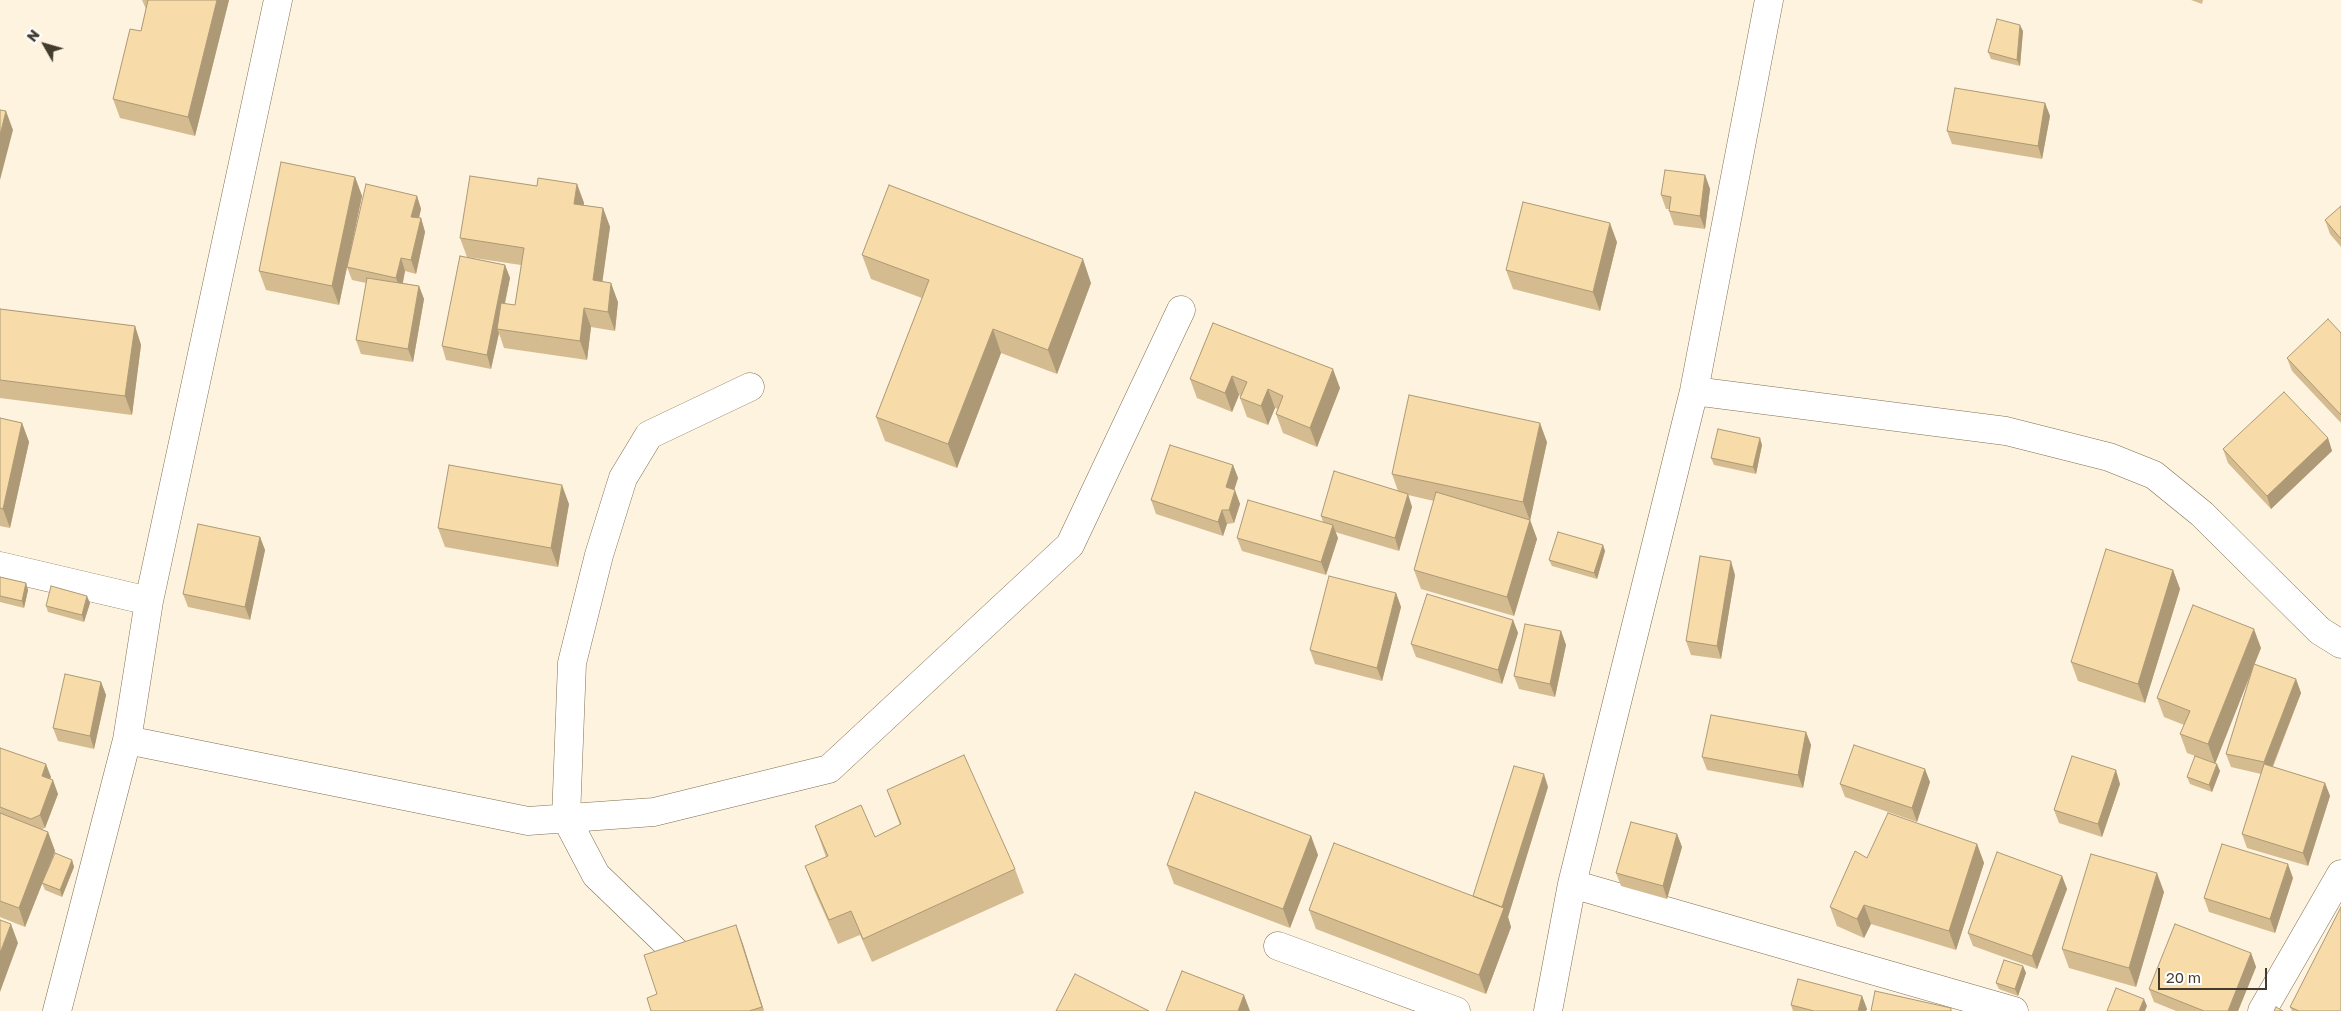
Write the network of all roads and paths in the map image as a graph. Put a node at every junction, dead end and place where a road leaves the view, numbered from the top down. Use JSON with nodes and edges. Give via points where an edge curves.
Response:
{"nodes":[{"id":1,"x":278,"y":0,"type":"edge"},
{"id":2,"x":1769,"y":0,"type":"edge"},
{"id":3,"x":1180,"y":310,"type":"dead end"},
{"id":4,"x":750,"y":387,"type":"dead end"},
{"id":5,"x":1694,"y":391,"type":"junction"},
{"id":6,"x":0,"y":566,"type":"edge"},
{"id":7,"x":149,"y":601,"type":"junction"},
{"id":8,"x":2341,"y":644,"type":"edge"},
{"id":9,"x":127,"y":740,"type":"junction"},
{"id":10,"x":566,"y":818,"type":"junction"},
{"id":11,"x":2341,"y":874,"type":"edge"},
{"id":12,"x":1572,"y":884,"type":"junction"},
{"id":13,"x":1278,"y":946,"type":"dead end"},
{"id":14,"x":679,"y":956,"type":"edge"},
{"id":15,"x":57,"y":1011,"type":"edge"},
{"id":16,"x":1456,"y":1011,"type":"edge"},
{"id":17,"x":1548,"y":1011,"type":"edge"},
{"id":18,"x":2014,"y":1011,"type":"edge"},
{"id":19,"x":2262,"y":1011,"type":"edge"}],
"edges":[{"from":1,"to":7,"type":"street"},
{"from":2,"to":5,"type":"street"},
{"from":3,"to":10,"type":"street","via":[[1070,545],[829,769],[654,812]]},
{"from":4,"to":10,"type":"street","via":[[649,435],[623,478],[599,555],[572,663]]},
{"from":5,"to":8,"type":"street","via":[[2006,431],[2109,458],[2154,475],[2202,514],[2320,631]]},
{"from":5,"to":12,"type":"street"},
{"from":6,"to":7,"type":"street"},
{"from":7,"to":9,"type":"street"},
{"from":9,"to":10,"type":"street","via":[[528,821]]},
{"from":9,"to":15,"type":"street"},
{"from":10,"to":14,"type":"street","via":[[596,875]]},
{"from":11,"to":19,"type":"street"},
{"from":12,"to":17,"type":"street"},
{"from":12,"to":18,"type":"street"},
{"from":13,"to":16,"type":"street"}]}
